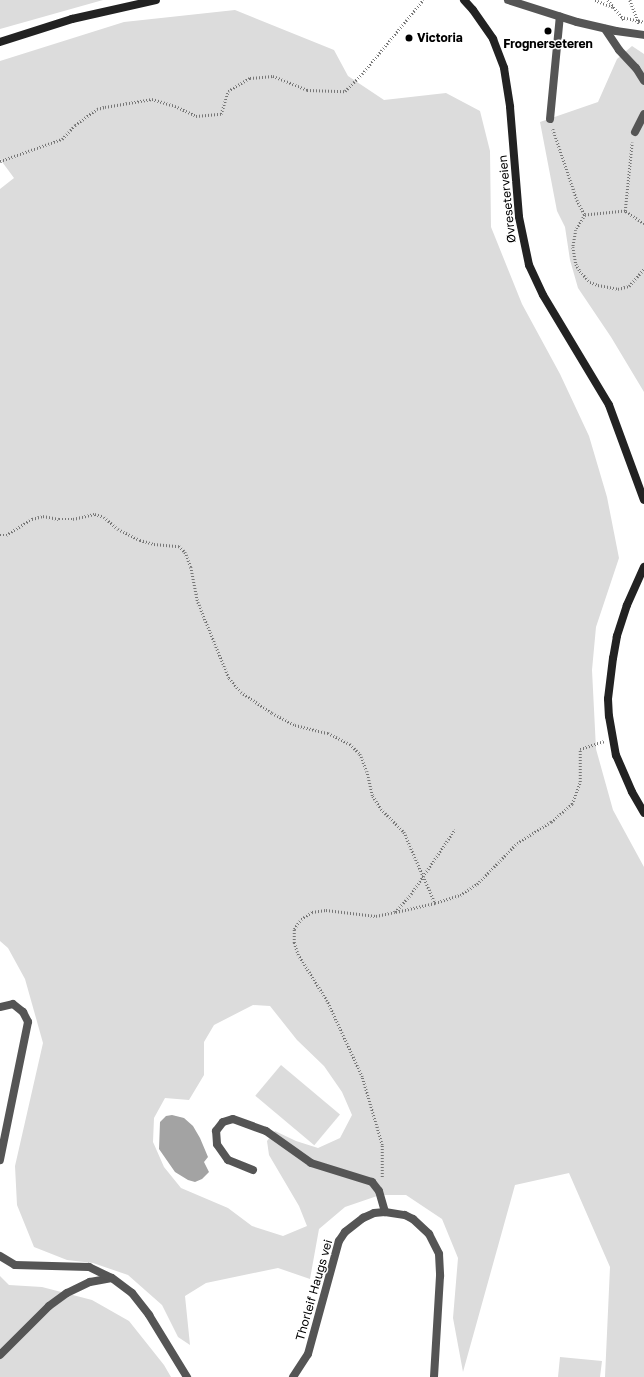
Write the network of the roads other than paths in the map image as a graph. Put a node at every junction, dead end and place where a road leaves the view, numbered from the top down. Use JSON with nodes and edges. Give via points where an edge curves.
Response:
{"nodes":[{"id":1,"x":156,"y":0,"type":"edge"},
{"id":2,"x":464,"y":0,"type":"edge"},
{"id":3,"x":508,"y":0,"type":"edge"},
{"id":4,"x":560,"y":16,"type":"junction"},
{"id":5,"x":605,"y":29,"type":"junction"},
{"id":6,"x":642,"y":31,"type":"edge"},
{"id":7,"x":0,"y":42,"type":"edge"},
{"id":8,"x":644,"y":81,"type":"edge"},
{"id":9,"x":644,"y":114,"type":"edge"},
{"id":10,"x":550,"y":119,"type":"road end"},
{"id":11,"x":635,"y":132,"type":"road end"},
{"id":12,"x":644,"y":500,"type":"edge"},
{"id":13,"x":644,"y":567,"type":"edge"},
{"id":14,"x":644,"y":813,"type":"edge"},
{"id":15,"x":0,"y":1008,"type":"edge"},
{"id":16,"x":0,"y":1160,"type":"edge"},
{"id":17,"x":253,"y":1170,"type":"dead end"},
{"id":18,"x":385,"y":1212,"type":"junction"},
{"id":19,"x":0,"y":1256,"type":"edge"},
{"id":20,"x":112,"y":1278,"type":"junction"},
{"id":21,"x":0,"y":1355,"type":"edge"},
{"id":22,"x":187,"y":1377,"type":"edge"},
{"id":23,"x":293,"y":1377,"type":"edge"},
{"id":24,"x":434,"y":1377,"type":"edge"}],
"edges":[{"from":1,"to":7,"type":"main road","via":[[72,19]]},
{"from":2,"to":12,"type":"main road","name":"Øvreseterveien","via":[[493,39],[504,68],[519,217],[529,265],[543,295],[609,405]]},
{"from":3,"to":4,"type":"street"},
{"from":4,"to":5,"type":"street"},
{"from":4,"to":10,"type":"street"},
{"from":5,"to":6,"type":"street","via":[[634,33]]},
{"from":5,"to":8,"type":"street"},
{"from":9,"to":11,"type":"street"},
{"from":13,"to":14,"type":"main road","via":[[627,605],[613,658],[608,699],[612,738],[624,775]]},
{"from":15,"to":16,"type":"street","via":[[13,1004],[23,1012],[28,1022]]},
{"from":17,"to":18,"type":"street","via":[[228,1160],[217,1144],[216,1131],[223,1122],[233,1119],[266,1131],[311,1163],[365,1178],[376,1186]]},
{"from":18,"to":23,"type":"street","name":"Thorleif Haugs vei","via":[[363,1218],[345,1232],[339,1241],[308,1354]]},
{"from":18,"to":24,"type":"street","name":"Thorleif Haugs vei","via":[[413,1219],[429,1234],[439,1254]]},
{"from":19,"to":20,"type":"street","via":[[15,1266],[89,1267]]},
{"from":20,"to":21,"type":"street","via":[[90,1282],[67,1293],[49,1306]]},
{"from":20,"to":22,"type":"street","via":[[132,1293],[149,1315]]}]}
